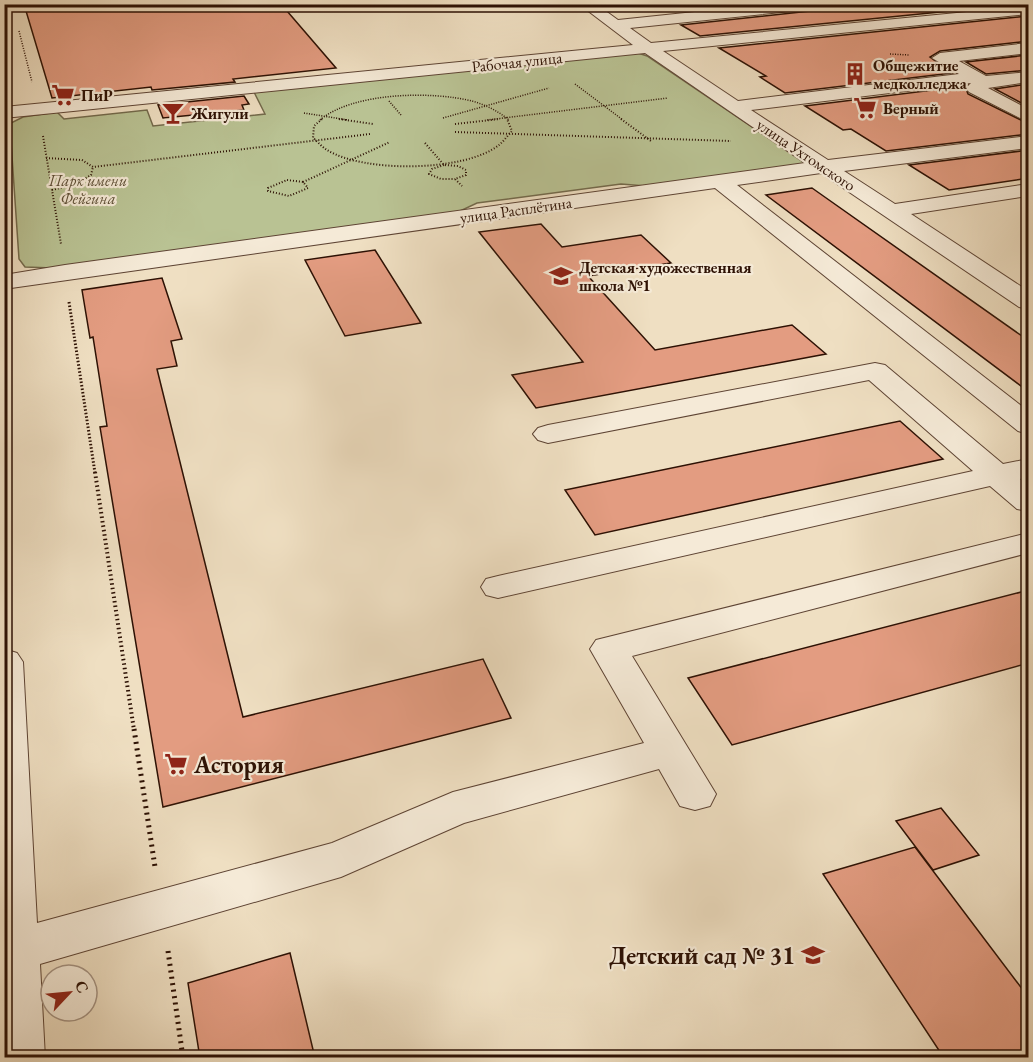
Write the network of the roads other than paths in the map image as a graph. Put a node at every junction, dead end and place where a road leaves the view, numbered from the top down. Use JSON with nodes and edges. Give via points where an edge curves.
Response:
{"nodes":[{"id":1,"x":32,"y":4,"type":"edge"},
{"id":2,"x":586,"y":4,"type":"edge"},
{"id":3,"x":725,"y":4,"type":"edge"},
{"id":4,"x":820,"y":4,"type":"edge"},
{"id":5,"x":918,"y":4,"type":"edge"},
{"id":6,"x":9,"y":6,"type":"edge"},
{"id":7,"x":1029,"y":10,"type":"edge"},
{"id":8,"x":739,"y":12,"type":"junction"},
{"id":9,"x":951,"y":18,"type":"junction"},
{"id":10,"x":614,"y":25,"type":"junction"},
{"id":11,"x":1029,"y":48,"type":"edge"},
{"id":12,"x":648,"y":49,"type":"junction"},
{"id":13,"x":1029,"y":76,"type":"edge"},
{"id":14,"x":983,"y":79,"type":"junction"},
{"id":15,"x":734,"y":107,"type":"junction"},
{"id":16,"x":4,"y":113,"type":"edge"},
{"id":17,"x":1029,"y":116,"type":"edge"},
{"id":18,"x":1029,"y":142,"type":"edge"},
{"id":19,"x":826,"y":169,"type":"junction"},
{"id":20,"x":719,"y":181,"type":"junction"},
{"id":21,"x":1029,"y":190,"type":"edge"},
{"id":22,"x":890,"y":211,"type":"junction"},
{"id":23,"x":66,"y":280,"type":"junction"},
{"id":24,"x":4,"y":282,"type":"edge"},
{"id":25,"x":4,"y":296,"type":"edge"},
{"id":26,"x":1029,"y":302,"type":"edge"},
{"id":27,"x":1029,"y":425,"type":"edge"},
{"id":28,"x":548,"y":434,"type":"dead end"},
{"id":29,"x":1029,"y":468,"type":"edge"},
{"id":30,"x":996,"y":475,"type":"junction"},
{"id":31,"x":1029,"y":502,"type":"edge"},
{"id":32,"x":1029,"y":543,"type":"edge"},
{"id":33,"x":498,"y":587,"type":"dead end"},
{"id":34,"x":4,"y":663,"type":"edge"},
{"id":35,"x":6,"y":738,"type":"edge"},
{"id":36,"x":670,"y":751,"type":"junction"},
{"id":37,"x":695,"y":794,"type":"dead end"},
{"id":38,"x":15,"y":950,"type":"junction"},
{"id":39,"x":19,"y":1058,"type":"edge"}],
"edges":[{"from":1,"to":6,"type":"street"},
{"from":2,"to":10,"type":"street","name":"улица Ухтомского"},
{"from":3,"to":8,"type":"street"},
{"from":4,"to":8,"type":"street"},
{"from":5,"to":9,"type":"street"},
{"from":7,"to":9,"type":"street","name":"Рабочая улица"},
{"from":8,"to":10,"type":"street"},
{"from":9,"to":12,"type":"street","name":"Рабочая улица"},
{"from":10,"to":12,"type":"street","name":"улица Ухтомского"},
{"from":11,"to":14,"type":"street","via":[[940,58]]},
{"from":12,"to":15,"type":"street","name":"улица Ухтомского"},
{"from":12,"to":16,"type":"street","name":"Рабочая улица"},
{"from":13,"to":14,"type":"street"},
{"from":14,"to":15,"type":"street"},
{"from":14,"to":17,"type":"street","via":[[975,88]]},
{"from":15,"to":19,"type":"street","name":"улица Ухтомского"},
{"from":18,"to":19,"type":"street","name":"улица Расплётина"},
{"from":19,"to":20,"type":"street","name":"улица Расплётина"},
{"from":19,"to":22,"type":"street","name":"улица Ухтомского"},
{"from":20,"to":23,"type":"street","name":"улица Расплётина"},
{"from":20,"to":27,"type":"street"},
{"from":21,"to":22,"type":"street"},
{"from":22,"to":26,"type":"street","name":"улица Ухтомского"},
{"from":23,"to":24,"type":"street","name":"улица Расплётина"},
{"from":23,"to":25,"type":"street"},
{"from":28,"to":30,"type":"street","via":[[875,371]]},
{"from":29,"to":30,"type":"street"},
{"from":30,"to":31,"type":"street"},
{"from":30,"to":33,"type":"street"},
{"from":32,"to":36,"type":"street","via":[[609,649]]},
{"from":34,"to":35,"type":"street"},
{"from":35,"to":38,"type":"street"},
{"from":36,"to":37,"type":"street"},
{"from":36,"to":38,"type":"street","via":[[453,809],[341,859]]},
{"from":38,"to":39,"type":"street"}]}
